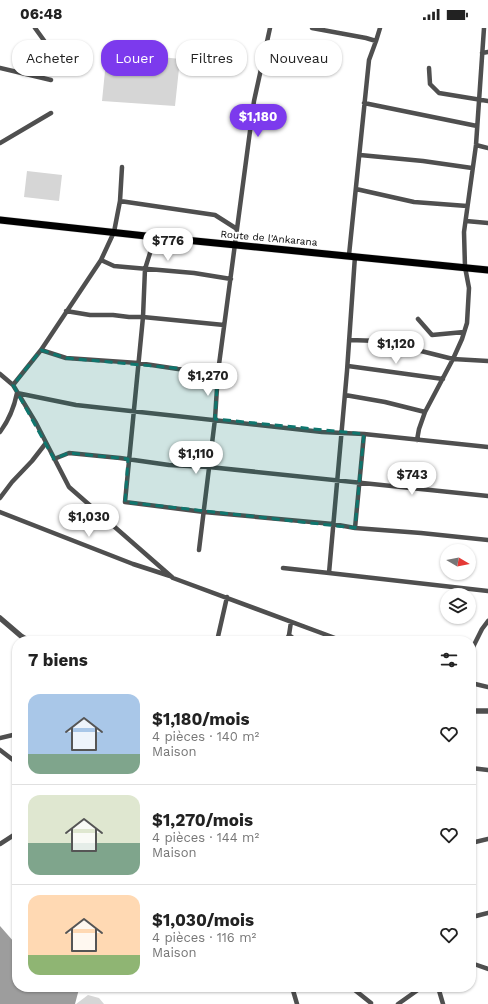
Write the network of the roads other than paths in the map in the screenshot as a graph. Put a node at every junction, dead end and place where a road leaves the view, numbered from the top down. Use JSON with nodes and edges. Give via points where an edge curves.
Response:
{"nodes":[{"id":1,"x":35,"y":28,"type":"edge"},
{"id":2,"x":270,"y":28,"type":"edge"},
{"id":3,"x":312,"y":28,"type":"edge"},
{"id":4,"x":380,"y":28,"type":"edge"},
{"id":5,"x":484,"y":28,"type":"edge"},
{"id":6,"x":44,"y":40,"type":"edge"},
{"id":7,"x":376,"y":42,"type":"junction"},
{"id":8,"x":488,"y":52,"type":"edge"},
{"id":9,"x":482,"y":53,"type":"junction"},
{"id":10,"x":0,"y":68,"type":"edge"},
{"id":11,"x":429,"y":68,"type":"dead end"},
{"id":12,"x":51,"y":80,"type":"dead end"},
{"id":13,"x":479,"y":100,"type":"junction"},
{"id":14,"x":488,"y":101,"type":"edge"},
{"id":15,"x":364,"y":103,"type":"junction"},
{"id":16,"x":51,"y":113,"type":"dead end"},
{"id":17,"x":477,"y":126,"type":"junction"},
{"id":18,"x":0,"y":143,"type":"edge"},
{"id":19,"x":476,"y":145,"type":"junction"},
{"id":20,"x":488,"y":148,"type":"edge"},
{"id":21,"x":360,"y":155,"type":"junction"},
{"id":22,"x":122,"y":167,"type":"dead end"},
{"id":23,"x":472,"y":168,"type":"junction"},
{"id":24,"x":356,"y":189,"type":"junction"},
{"id":25,"x":120,"y":201,"type":"junction"},
{"id":26,"x":467,"y":206,"type":"junction"},
{"id":27,"x":0,"y":220,"type":"edge"},
{"id":28,"x":466,"y":221,"type":"junction"},
{"id":29,"x":488,"y":223,"type":"edge"},
{"id":30,"x":237,"y":229,"type":"junction"},
{"id":31,"x":114,"y":232,"type":"junction"},
{"id":32,"x":155,"y":237,"type":"junction"},
{"id":33,"x":235,"y":245,"type":"junction"},
{"id":34,"x":352,"y":256,"type":"junction"},
{"id":35,"x":101,"y":260,"type":"junction"},
{"id":36,"x":465,"y":267,"type":"junction"},
{"id":37,"x":145,"y":269,"type":"junction"},
{"id":38,"x":488,"y":270,"type":"edge"},
{"id":39,"x":231,"y":279,"type":"junction"},
{"id":40,"x":66,"y":311,"type":"junction"},
{"id":41,"x":143,"y":317,"type":"junction"},
{"id":42,"x":418,"y":319,"type":"dead end"},
{"id":43,"x":224,"y":325,"type":"junction"},
{"id":44,"x":464,"y":332,"type":"junction"},
{"id":45,"x":349,"y":340,"type":"junction"},
{"id":46,"x":41,"y":350,"type":"junction"},
{"id":47,"x":453,"y":358,"type":"junction"},
{"id":48,"x":488,"y":361,"type":"edge"},
{"id":49,"x":138,"y":363,"type":"junction"},
{"id":50,"x":348,"y":366,"type":"junction"},
{"id":51,"x":218,"y":372,"type":"junction"},
{"id":52,"x":0,"y":374,"type":"edge"},
{"id":53,"x":443,"y":378,"type":"junction"},
{"id":54,"x":13,"y":385,"type":"junction"},
{"id":55,"x":17,"y":393,"type":"junction"},
{"id":56,"x":345,"y":395,"type":"junction"},
{"id":57,"x":133,"y":411,"type":"junction"},
{"id":58,"x":425,"y":412,"type":"junction"},
{"id":59,"x":215,"y":419,"type":"junction"},
{"id":60,"x":0,"y":432,"type":"edge"},
{"id":61,"x":341,"y":433,"type":"junction"},
{"id":62,"x":364,"y":434,"type":"junction"},
{"id":63,"x":417,"y":440,"type":"junction"},
{"id":64,"x":46,"y":443,"type":"junction"},
{"id":65,"x":488,"y":447,"type":"edge"},
{"id":66,"x":54,"y":459,"type":"junction"},
{"id":67,"x":128,"y":459,"type":"junction"},
{"id":68,"x":209,"y":467,"type":"junction"},
{"id":69,"x":337,"y":480,"type":"junction"},
{"id":70,"x":359,"y":482,"type":"junction"},
{"id":71,"x":488,"y":496,"type":"edge"},
{"id":72,"x":0,"y":498,"type":"edge"},
{"id":73,"x":0,"y":512,"type":"edge"},
{"id":74,"x":204,"y":512,"type":"junction"},
{"id":75,"x":333,"y":524,"type":"junction"},
{"id":76,"x":355,"y":528,"type":"junction"},
{"id":77,"x":488,"y":540,"type":"edge"},
{"id":78,"x":199,"y":550,"type":"dead end"},
{"id":79,"x":283,"y":568,"type":"dead end"},
{"id":80,"x":329,"y":572,"type":"junction"},
{"id":81,"x":173,"y":578,"type":"junction"},
{"id":82,"x":488,"y":592,"type":"edge"},
{"id":83,"x":227,"y":597,"type":"junction"},
{"id":84,"x":1,"y":621,"type":"edge"},
{"id":85,"x":488,"y":621,"type":"edge"},
{"id":86,"x":291,"y":622,"type":"junction"},
{"id":87,"x":289,"y":635,"type":"edge"},
{"id":88,"x":21,"y":636,"type":"edge"},
{"id":89,"x":218,"y":636,"type":"edge"},
{"id":90,"x":329,"y":636,"type":"edge"},
{"id":91,"x":476,"y":641,"type":"edge"},
{"id":92,"x":476,"y":684,"type":"edge"},
{"id":93,"x":488,"y":687,"type":"edge"},
{"id":94,"x":476,"y":711,"type":"edge"},
{"id":95,"x":488,"y":711,"type":"edge"},
{"id":96,"x":12,"y":735,"type":"edge"},
{"id":97,"x":0,"y":738,"type":"edge"},
{"id":98,"x":0,"y":750,"type":"edge"},
{"id":99,"x":12,"y":759,"type":"edge"},
{"id":100,"x":476,"y":769,"type":"edge"},
{"id":101,"x":488,"y":770,"type":"edge"},
{"id":102,"x":12,"y":836,"type":"edge"},
{"id":103,"x":488,"y":839,"type":"edge"},
{"id":104,"x":476,"y":842,"type":"edge"},
{"id":105,"x":0,"y":844,"type":"edge"},
{"id":106,"x":488,"y":913,"type":"edge"},
{"id":107,"x":476,"y":916,"type":"edge"},
{"id":108,"x":476,"y":965,"type":"edge"},
{"id":109,"x":488,"y":969,"type":"edge"},
{"id":110,"x":293,"y":992,"type":"edge"},
{"id":111,"x":357,"y":992,"type":"edge"},
{"id":112,"x":415,"y":992,"type":"edge"},
{"id":113,"x":439,"y":992,"type":"edge"},
{"id":114,"x":371,"y":1003,"type":"edge"},
{"id":115,"x":297,"y":1004,"type":"edge"},
{"id":116,"x":398,"y":1004,"type":"edge"},
{"id":117,"x":443,"y":1004,"type":"edge"}],
"edges":[{"from":1,"to":6,"type":"street"},
{"from":2,"to":30,"type":"street","via":[[254,101]]},
{"from":3,"to":7,"type":"street"},
{"from":4,"to":7,"type":"street"},
{"from":5,"to":9,"type":"street"},
{"from":7,"to":15,"type":"street","via":[[369,60]]},
{"from":8,"to":9,"type":"street"},
{"from":9,"to":13,"type":"street"},
{"from":10,"to":12,"type":"street"},
{"from":11,"to":13,"type":"street","via":[[430,84],[439,93]]},
{"from":13,"to":14,"type":"street"},
{"from":13,"to":17,"type":"street"},
{"from":15,"to":17,"type":"street"},
{"from":15,"to":21,"type":"street"},
{"from":16,"to":18,"type":"street"},
{"from":17,"to":19,"type":"street"},
{"from":19,"to":20,"type":"street"},
{"from":19,"to":23,"type":"street"},
{"from":21,"to":23,"type":"street"},
{"from":21,"to":24,"type":"street"},
{"from":22,"to":25,"type":"street"},
{"from":23,"to":26,"type":"street"},
{"from":24,"to":26,"type":"street","via":[[414,202]]},
{"from":24,"to":34,"type":"street"},
{"from":25,"to":30,"type":"street","via":[[215,215]]},
{"from":25,"to":31,"type":"street"},
{"from":26,"to":28,"type":"street"},
{"from":27,"to":31,"type":"main road","name":"Route de l'Ankarana"},
{"from":28,"to":29,"type":"street"},
{"from":28,"to":36,"type":"street"},
{"from":30,"to":33,"type":"street"},
{"from":31,"to":32,"type":"main road","name":"Route de l'Ankarana"},
{"from":31,"to":35,"type":"street"},
{"from":32,"to":33,"type":"main road","name":"Route de l'Ankarana"},
{"from":32,"to":37,"type":"street"},
{"from":33,"to":34,"type":"main road","name":"Route de l'Ankarana"},
{"from":33,"to":39,"type":"street"},
{"from":34,"to":36,"type":"main road","name":"Route de l'Ankarana"},
{"from":34,"to":45,"type":"street"},
{"from":35,"to":37,"type":"street","via":[[114,266]]},
{"from":35,"to":40,"type":"street"},
{"from":36,"to":38,"type":"main road","name":"Route de l'Ankarana"},
{"from":36,"to":44,"type":"street","via":[[469,288]]},
{"from":37,"to":39,"type":"street"},
{"from":37,"to":41,"type":"street"},
{"from":39,"to":43,"type":"street"},
{"from":40,"to":41,"type":"street","via":[[90,315]]},
{"from":40,"to":46,"type":"street"},
{"from":41,"to":43,"type":"street"},
{"from":41,"to":49,"type":"street"},
{"from":42,"to":44,"type":"street","via":[[432,335]]},
{"from":43,"to":51,"type":"street"},
{"from":44,"to":47,"type":"street"},
{"from":45,"to":47,"type":"street","via":[[381,342]]},
{"from":45,"to":50,"type":"street"},
{"from":46,"to":49,"type":"street","via":[[66,358]]},
{"from":46,"to":54,"type":"street"},
{"from":47,"to":48,"type":"street"},
{"from":47,"to":53,"type":"street"},
{"from":49,"to":51,"type":"street"},
{"from":49,"to":57,"type":"street"},
{"from":50,"to":53,"type":"street"},
{"from":50,"to":56,"type":"street"},
{"from":51,"to":59,"type":"street"},
{"from":52,"to":54,"type":"street"},
{"from":53,"to":58,"type":"street"},
{"from":54,"to":55,"type":"street"},
{"from":55,"to":57,"type":"street","via":[[76,405]]},
{"from":55,"to":60,"type":"street","via":[[14,407]]},
{"from":55,"to":64,"type":"street"},
{"from":56,"to":58,"type":"street"},
{"from":56,"to":61,"type":"street"},
{"from":57,"to":59,"type":"street"},
{"from":57,"to":67,"type":"street"},
{"from":58,"to":63,"type":"street"},
{"from":59,"to":61,"type":"street"},
{"from":59,"to":68,"type":"street"},
{"from":61,"to":62,"type":"street"},
{"from":61,"to":69,"type":"street"},
{"from":62,"to":63,"type":"street"},
{"from":62,"to":70,"type":"street"},
{"from":63,"to":65,"type":"street"},
{"from":64,"to":66,"type":"street"},
{"from":64,"to":72,"type":"street"},
{"from":66,"to":67,"type":"street","via":[[69,453]]},
{"from":66,"to":81,"type":"street","via":[[69,487]]},
{"from":67,"to":68,"type":"street"},
{"from":67,"to":74,"type":"street","via":[[125,502]]},
{"from":68,"to":69,"type":"street"},
{"from":68,"to":74,"type":"street"},
{"from":69,"to":70,"type":"street"},
{"from":69,"to":75,"type":"street"},
{"from":70,"to":71,"type":"street"},
{"from":70,"to":76,"type":"street"},
{"from":73,"to":81,"type":"street"},
{"from":74,"to":75,"type":"street"},
{"from":74,"to":78,"type":"street"},
{"from":75,"to":76,"type":"street"},
{"from":75,"to":80,"type":"street"},
{"from":76,"to":77,"type":"street"},
{"from":79,"to":80,"type":"street"},
{"from":80,"to":82,"type":"street"},
{"from":81,"to":83,"type":"street"},
{"from":83,"to":86,"type":"street"},
{"from":83,"to":89,"type":"street"},
{"from":84,"to":88,"type":"street"},
{"from":85,"to":91,"type":"street"},
{"from":86,"to":87,"type":"street"},
{"from":86,"to":90,"type":"street"},
{"from":92,"to":93,"type":"street"},
{"from":94,"to":95,"type":"street"},
{"from":96,"to":97,"type":"street"},
{"from":98,"to":99,"type":"street"},
{"from":100,"to":101,"type":"street"},
{"from":102,"to":105,"type":"street"},
{"from":103,"to":104,"type":"street"},
{"from":106,"to":107,"type":"street"},
{"from":108,"to":109,"type":"street"},
{"from":110,"to":115,"type":"street"},
{"from":111,"to":114,"type":"street"},
{"from":112,"to":116,"type":"street"},
{"from":113,"to":117,"type":"street"}]}
